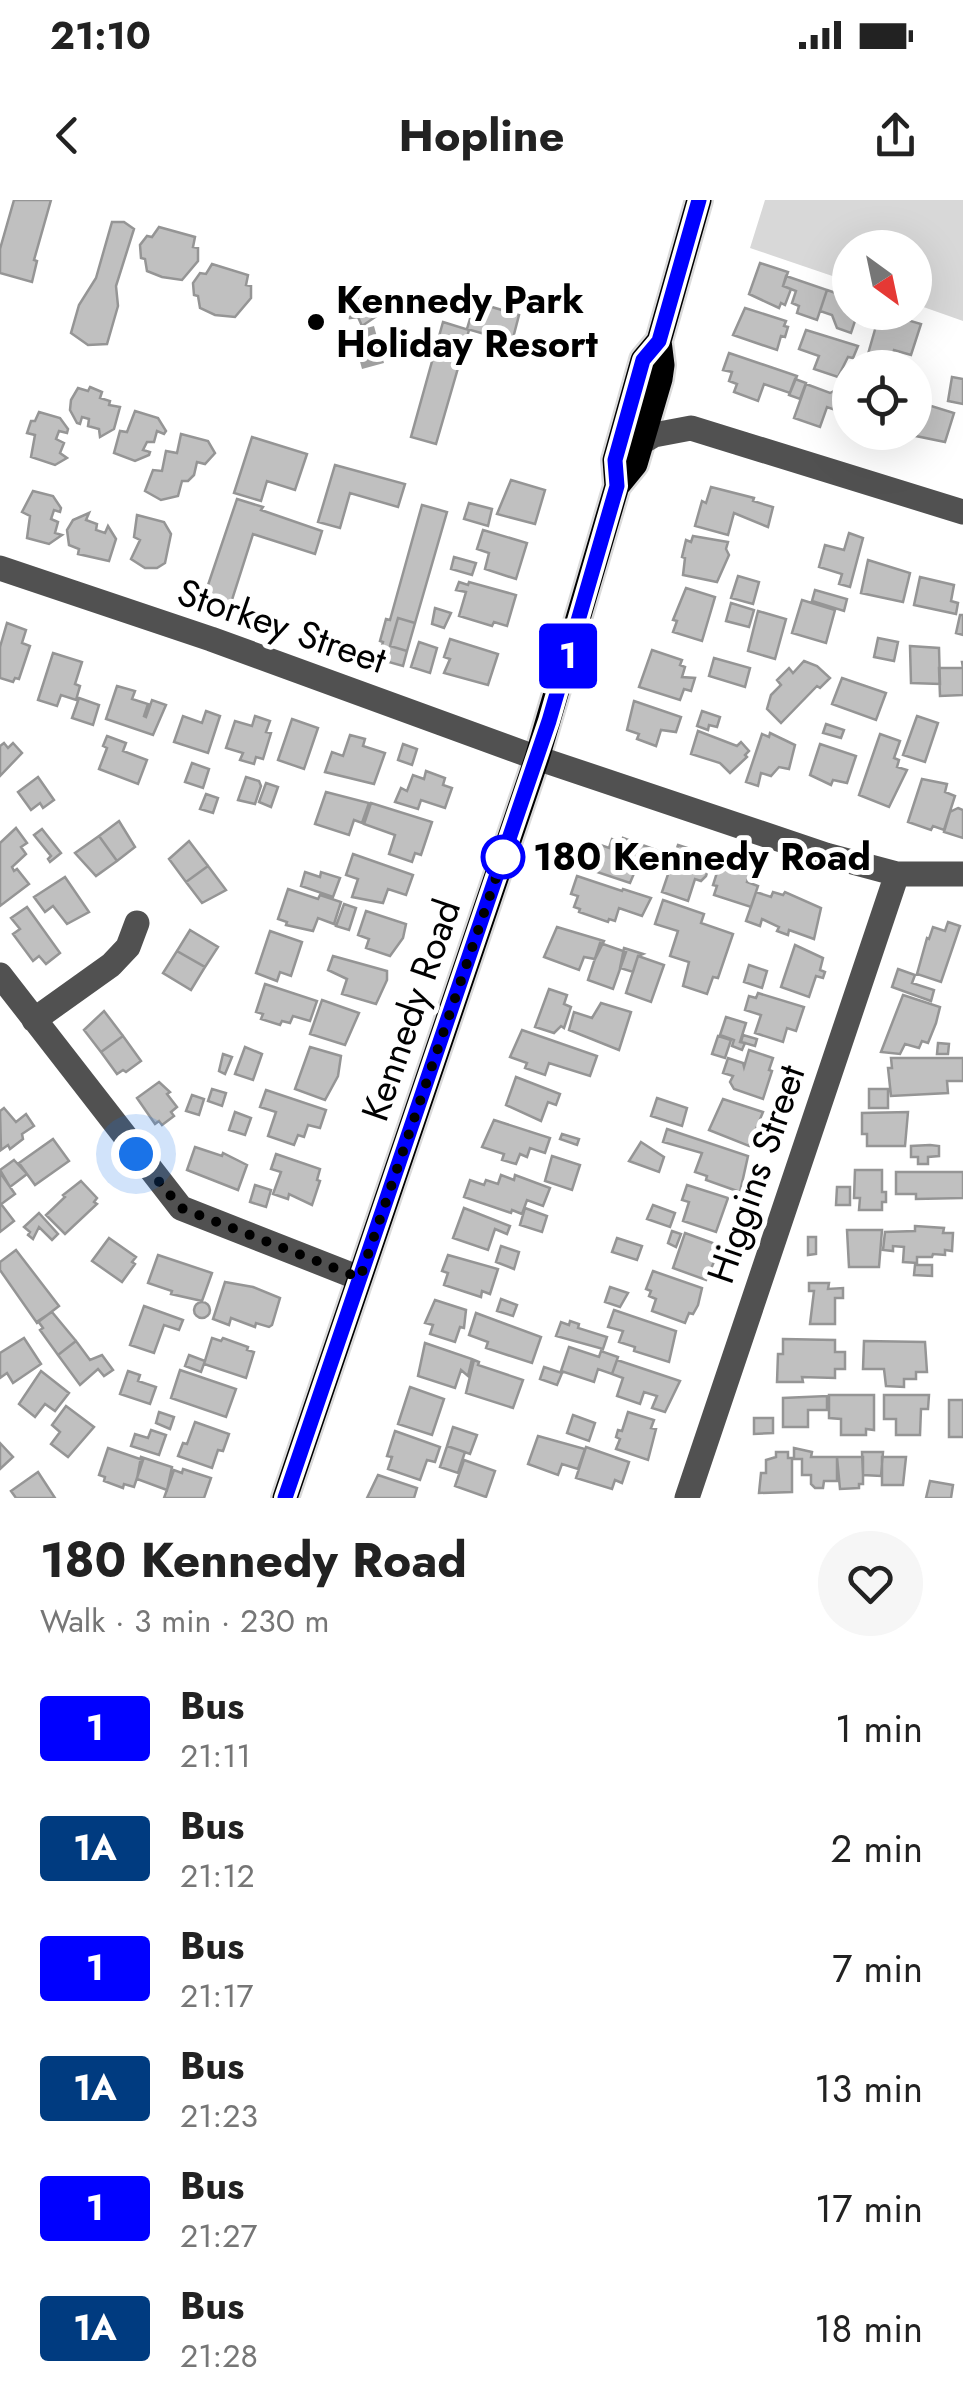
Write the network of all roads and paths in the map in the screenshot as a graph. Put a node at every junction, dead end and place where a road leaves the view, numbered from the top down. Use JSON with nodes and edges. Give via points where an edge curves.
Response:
{"nodes":[{"id":1,"x":699,"y":200,"type":"edge"},
{"id":2,"x":659,"y":341,"type":"junction"},
{"id":3,"x":660,"y":378,"type":"junction"},
{"id":4,"x":691,"y":428,"type":"junction"},
{"id":5,"x":642,"y":442,"type":"junction"},
{"id":6,"x":617,"y":486,"type":"junction"},
{"id":7,"x":963,"y":512,"type":"edge"},
{"id":8,"x":0,"y":568,"type":"edge"},
{"id":9,"x":537,"y":758,"type":"junction"},
{"id":10,"x":897,"y":874,"type":"junction"},
{"id":11,"x":963,"y":874,"type":"edge"},
{"id":12,"x":136,"y":922,"type":"dead end"},
{"id":13,"x":0,"y":975,"type":"edge"},
{"id":14,"x":34,"y":1020,"type":"junction"},
{"id":15,"x":360,"y":1278,"type":"junction"},
{"id":16,"x":284,"y":1498,"type":"edge"},
{"id":17,"x":687,"y":1498,"type":"edge"}],
"edges":[{"from":1,"to":2,"type":"main road","name":"Kennedy Road"},
{"from":2,"to":3,"type":"main road","name":"Kennedy Road"},
{"from":2,"to":6,"type":"main road","name":"Kennedy Road","via":[[643,360],[615,460]]},
{"from":3,"to":4,"type":"street","via":[[665,404]]},
{"from":3,"to":5,"type":"main road","name":"Kennedy Road"},
{"from":4,"to":5,"type":"street"},
{"from":4,"to":7,"type":"street"},
{"from":5,"to":6,"type":"main road","name":"Kennedy Road","via":[[636,464]]},
{"from":6,"to":9,"type":"main road","name":"Kennedy Road"},
{"from":8,"to":9,"type":"street","name":"Storkey Street"},
{"from":9,"to":10,"type":"street","name":"Storkey Street"},
{"from":9,"to":15,"type":"main road","name":"Kennedy Road"},
{"from":10,"to":11,"type":"street","name":"Storkey Street"},
{"from":10,"to":17,"type":"street","name":"Higgins Street"},
{"from":12,"to":14,"type":"street","via":[[128,947],[111,965]]},
{"from":13,"to":14,"type":"street"},
{"from":14,"to":15,"type":"street","via":[[181,1208]]},
{"from":15,"to":16,"type":"main road","name":"Kennedy Road"}]}
